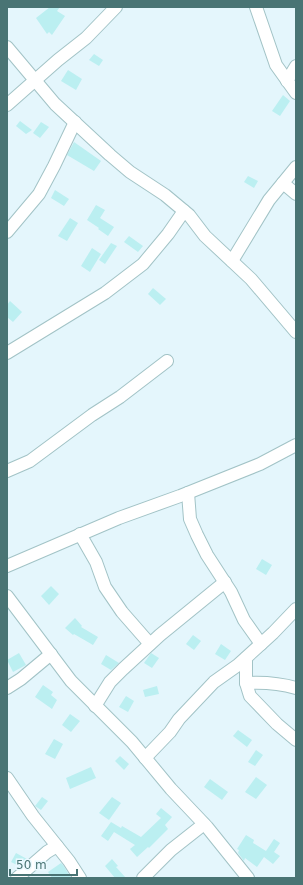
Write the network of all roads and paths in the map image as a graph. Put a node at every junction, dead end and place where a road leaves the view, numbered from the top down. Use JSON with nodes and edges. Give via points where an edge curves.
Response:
{"nodes":[{"id":1,"x":116,"y":7,"type":"edge"},
{"id":2,"x":256,"y":7,"type":"edge"},
{"id":3,"x":7,"y":47,"type":"edge"},
{"id":4,"x":296,"y":66,"type":"edge"},
{"id":5,"x":35,"y":79,"type":"junction"},
{"id":6,"x":288,"y":81,"type":"junction"},
{"id":7,"x":296,"y":93,"type":"edge"},
{"id":8,"x":7,"y":105,"type":"edge"},
{"id":9,"x":75,"y":122,"type":"junction"},
{"id":10,"x":296,"y":167,"type":"edge"},
{"id":11,"x":283,"y":183,"type":"junction"},
{"id":12,"x":296,"y":194,"type":"edge"},
{"id":13,"x":184,"y":211,"type":"junction"},
{"id":14,"x":7,"y":232,"type":"edge"},
{"id":15,"x":232,"y":261,"type":"junction"},
{"id":16,"x":296,"y":332,"type":"edge"},
{"id":17,"x":7,"y":353,"type":"edge"},
{"id":18,"x":167,"y":361,"type":"dead end"},
{"id":19,"x":296,"y":445,"type":"edge"},
{"id":20,"x":7,"y":471,"type":"edge"},
{"id":21,"x":188,"y":492,"type":"junction"},
{"id":22,"x":80,"y":534,"type":"junction"},
{"id":23,"x":7,"y":566,"type":"edge"},
{"id":24,"x":225,"y":582,"type":"junction"},
{"id":25,"x":7,"y":596,"type":"edge"},
{"id":26,"x":296,"y":609,"type":"edge"},
{"id":27,"x":150,"y":644,"type":"junction"},
{"id":28,"x":261,"y":644,"type":"junction"},
{"id":29,"x":51,"y":654,"type":"junction"},
{"id":30,"x":246,"y":658,"type":"junction"},
{"id":31,"x":246,"y":683,"type":"junction"},
{"id":32,"x":7,"y":688,"type":"edge"},
{"id":33,"x":296,"y":688,"type":"edge"},
{"id":34,"x":96,"y":706,"type":"junction"},
{"id":35,"x":296,"y":740,"type":"edge"},
{"id":36,"x":145,"y":758,"type":"junction"},
{"id":37,"x":7,"y":779,"type":"edge"},
{"id":38,"x":204,"y":824,"type":"junction"},
{"id":39,"x":57,"y":846,"type":"junction"},
{"id":40,"x":17,"y":878,"type":"edge"},
{"id":41,"x":80,"y":878,"type":"edge"},
{"id":42,"x":143,"y":878,"type":"edge"},
{"id":43,"x":248,"y":878,"type":"edge"}],
"edges":[{"from":1,"to":5,"type":"street","via":[[86,38]]},
{"from":2,"to":6,"type":"street","via":[[276,65]]},
{"from":3,"to":5,"type":"street"},
{"from":4,"to":6,"type":"street"},
{"from":5,"to":8,"type":"street"},
{"from":5,"to":9,"type":"street","via":[[55,104]]},
{"from":6,"to":7,"type":"street"},
{"from":9,"to":13,"type":"street","via":[[130,172]]},
{"from":9,"to":14,"type":"street","via":[[39,194]]},
{"from":10,"to":11,"type":"street"},
{"from":11,"to":12,"type":"street"},
{"from":11,"to":15,"type":"street","via":[[269,200]]},
{"from":13,"to":15,"type":"street"},
{"from":13,"to":17,"type":"street","via":[[142,264],[106,293]]},
{"from":15,"to":16,"type":"street","via":[[251,279]]},
{"from":18,"to":20,"type":"street","via":[[30,461]]},
{"from":19,"to":21,"type":"street","via":[[260,464]]},
{"from":21,"to":22,"type":"street"},
{"from":21,"to":24,"type":"street","via":[[190,519],[207,555]]},
{"from":22,"to":23,"type":"street"},
{"from":22,"to":27,"type":"street","via":[[96,562],[105,587],[122,612]]},
{"from":24,"to":27,"type":"street"},
{"from":24,"to":28,"type":"street","via":[[244,620]]},
{"from":25,"to":29,"type":"street"},
{"from":26,"to":28,"type":"street"},
{"from":27,"to":34,"type":"street","via":[[110,682]]},
{"from":28,"to":30,"type":"street"},
{"from":29,"to":32,"type":"street"},
{"from":29,"to":34,"type":"street","via":[[71,681]]},
{"from":30,"to":31,"type":"street"},
{"from":30,"to":36,"type":"street","via":[[214,682]]},
{"from":31,"to":33,"type":"street","via":[[278,683]]},
{"from":31,"to":35,"type":"street","via":[[250,696]]},
{"from":34,"to":36,"type":"street"},
{"from":36,"to":38,"type":"street"},
{"from":37,"to":39,"type":"street"},
{"from":38,"to":42,"type":"street","via":[[171,850]]},
{"from":38,"to":43,"type":"street"},
{"from":39,"to":40,"type":"street"},
{"from":39,"to":41,"type":"street"}]}
